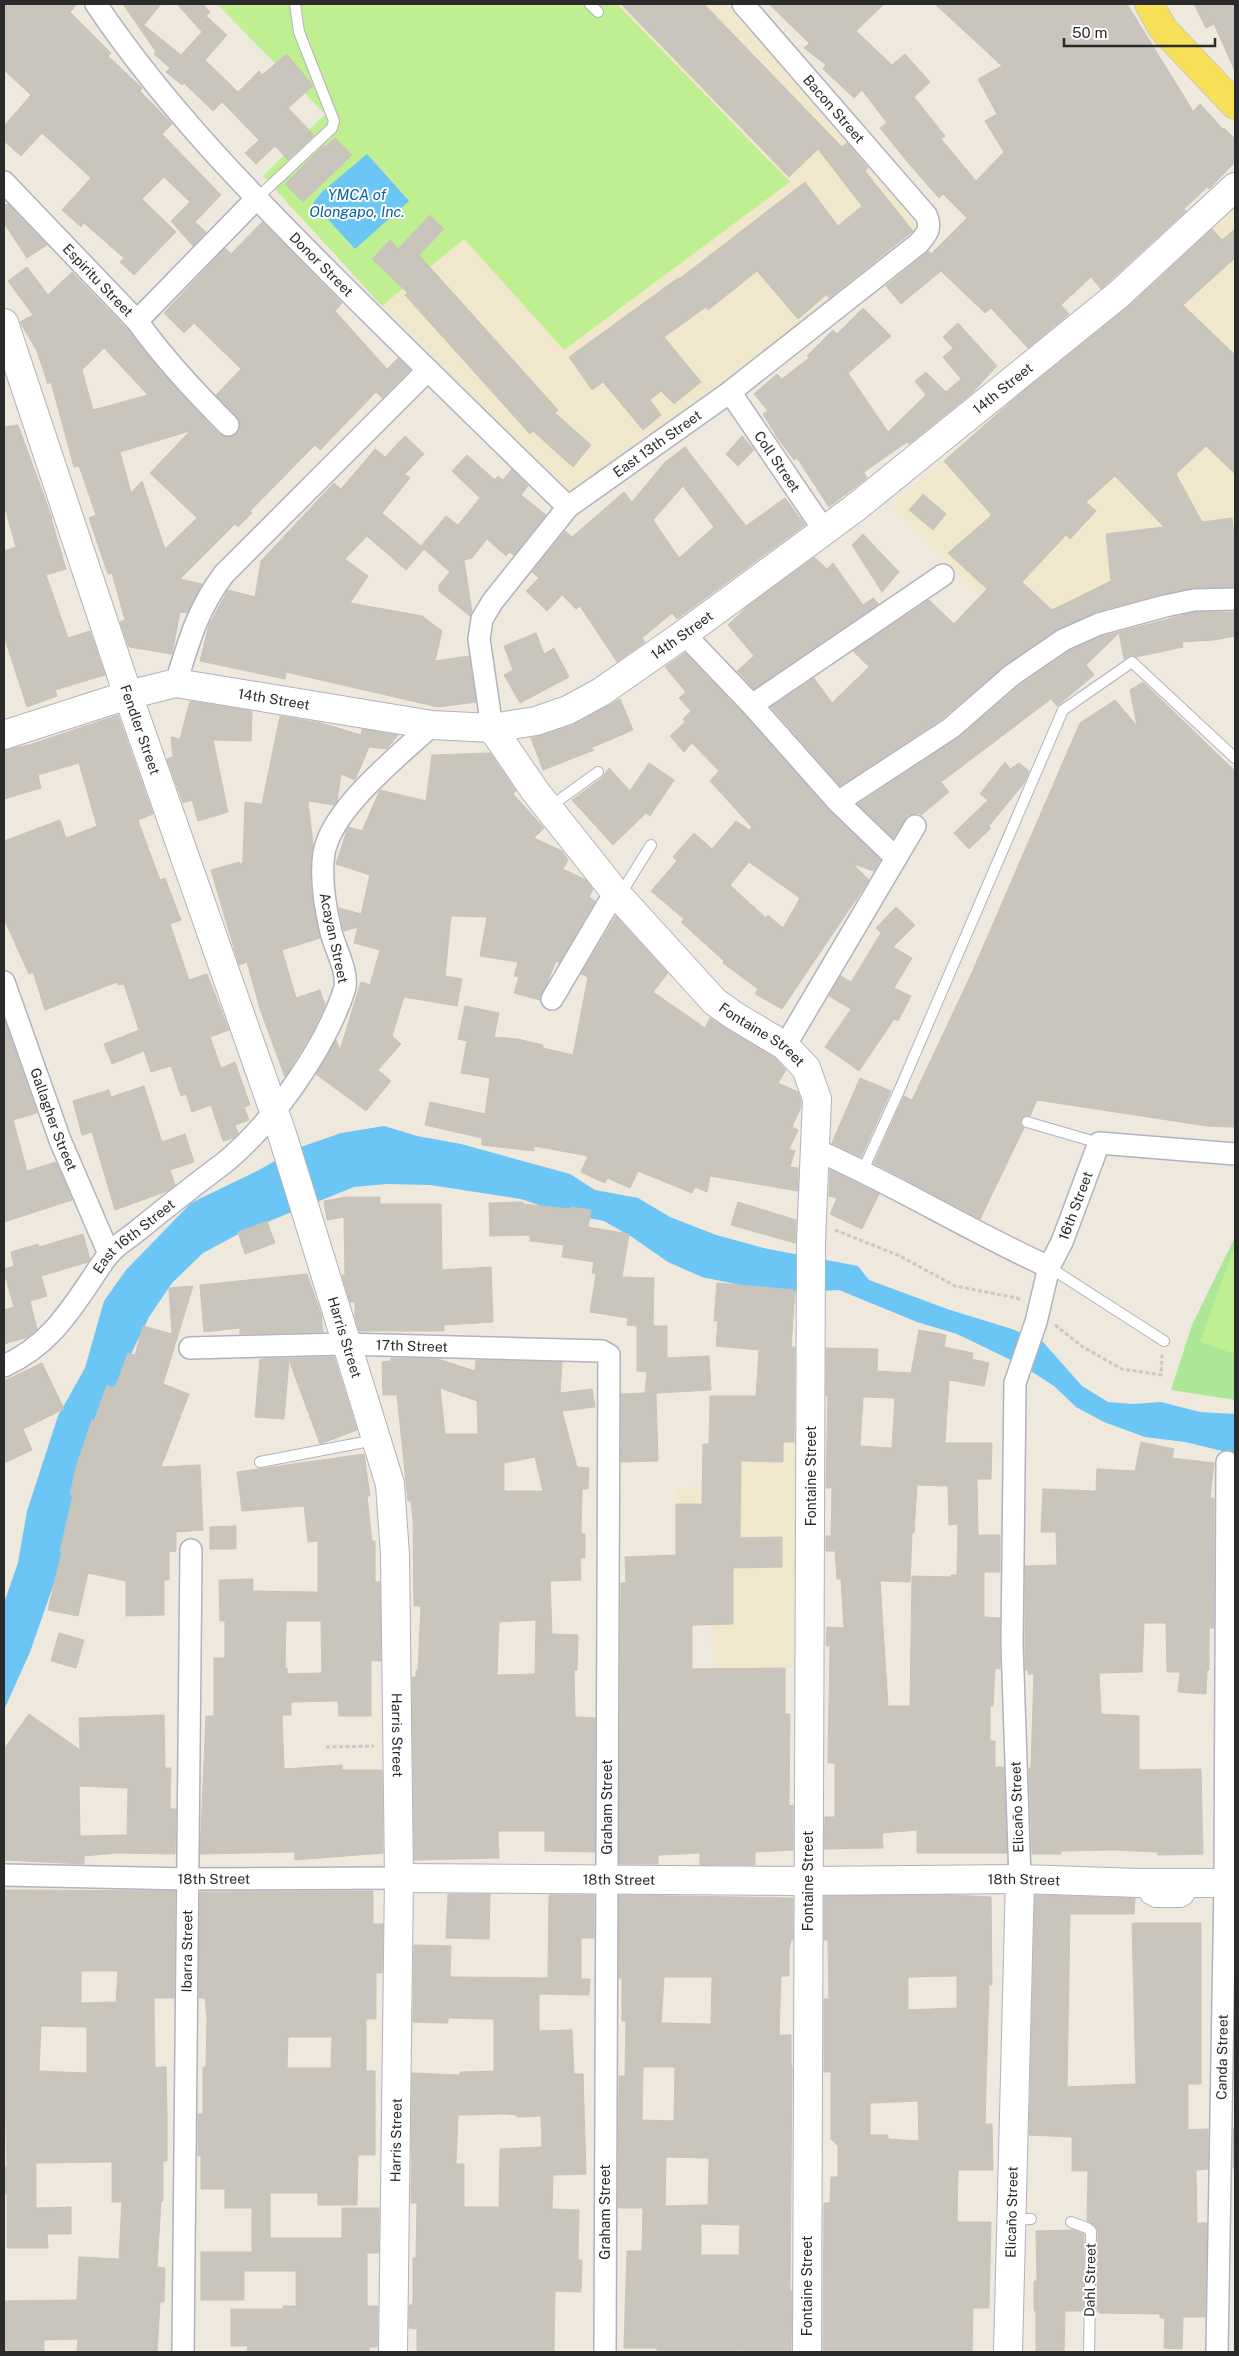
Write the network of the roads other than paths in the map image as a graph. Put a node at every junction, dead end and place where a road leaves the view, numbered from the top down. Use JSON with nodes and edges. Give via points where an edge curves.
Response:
{"nodes":[{"id":1,"x":96,"y":4,"type":"edge"},
{"id":2,"x":295,"y":4,"type":"edge"},
{"id":3,"x":590,"y":4,"type":"edge"},
{"id":4,"x":743,"y":4,"type":"edge"},
{"id":5,"x":1149,"y":4,"type":"edge"},
{"id":6,"x":598,"y":12,"type":"dead end"},
{"id":7,"x":1235,"y":105,"type":"edge"},
{"id":8,"x":4,"y":182,"type":"edge"},
{"id":9,"x":1235,"y":187,"type":"edge"},
{"id":10,"x":256,"y":199,"type":"junction"},
{"id":11,"x":926,"y":215,"type":"joint"},
{"id":12,"x":136,"y":321,"type":"junction"},
{"id":13,"x":4,"y":323,"type":"edge"},
{"id":14,"x":428,"y":370,"type":"junction"},
{"id":15,"x":730,"y":392,"type":"junction"},
{"id":16,"x":228,"y":425,"type":"dead end"},
{"id":17,"x":568,"y":507,"type":"junction"},
{"id":18,"x":824,"y":530,"type":"junction"},
{"id":19,"x":943,"y":575,"type":"dead end"},
{"id":20,"x":1235,"y":600,"type":"edge"},
{"id":21,"x":684,"y":634,"type":"junction"},
{"id":22,"x":176,"y":683,"type":"junction"},
{"id":23,"x":128,"y":695,"type":"junction"},
{"id":24,"x":752,"y":705,"type":"junction"},
{"id":25,"x":432,"y":725,"type":"junction"},
{"id":26,"x":492,"y":728,"type":"junction"},
{"id":27,"x":4,"y":735,"type":"edge"},
{"id":28,"x":1235,"y":758,"type":"edge"},
{"id":29,"x":598,"y":772,"type":"dead end"},
{"id":30,"x":838,"y":802,"type":"junction"},
{"id":31,"x":548,"y":808,"type":"junction"},
{"id":32,"x":915,"y":826,"type":"dead end"},
{"id":33,"x":651,"y":845,"type":"dead end"},
{"id":34,"x":895,"y":858,"type":"junction"},
{"id":35,"x":617,"y":894,"type":"junction"},
{"id":36,"x":4,"y":982,"type":"edge"},
{"id":37,"x":552,"y":999,"type":"dead end"},
{"id":38,"x":785,"y":1046,"type":"junction"},
{"id":39,"x":1027,"y":1122,"type":"dead end"},
{"id":40,"x":278,"y":1124,"type":"junction"},
{"id":41,"x":1099,"y":1143,"type":"junction"},
{"id":42,"x":814,"y":1149,"type":"junction"},
{"id":43,"x":1235,"y":1154,"type":"edge"},
{"id":44,"x":863,"y":1170,"type":"junction"},
{"id":45,"x":109,"y":1254,"type":"junction"},
{"id":46,"x":1049,"y":1267,"type":"junction"},
{"id":47,"x":1037,"y":1317,"type":"joint"},
{"id":48,"x":1164,"y":1341,"type":"road end"},
{"id":49,"x":345,"y":1344,"type":"junction"},
{"id":50,"x":190,"y":1348,"type":"dead end"},
{"id":51,"x":606,"y":1352,"type":"joint"},
{"id":52,"x":4,"y":1366,"type":"edge"},
{"id":53,"x":376,"y":1440,"type":"junction"},
{"id":54,"x":260,"y":1462,"type":"dead end"},
{"id":55,"x":1227,"y":1462,"type":"dead end"},
{"id":56,"x":191,"y":1550,"type":"dead end"},
{"id":57,"x":4,"y":1875,"type":"edge"},
{"id":58,"x":399,"y":1878,"type":"junction"},
{"id":59,"x":187,"y":1879,"type":"junction"},
{"id":60,"x":606,"y":1879,"type":"junction"},
{"id":61,"x":1020,"y":1879,"type":"junction"},
{"id":62,"x":808,"y":1881,"type":"junction"},
{"id":63,"x":1230,"y":1883,"type":"edge"},
{"id":64,"x":1071,"y":2222,"type":"dead end"},
{"id":65,"x":183,"y":2352,"type":"edge"},
{"id":66,"x":393,"y":2352,"type":"edge"},
{"id":67,"x":605,"y":2352,"type":"edge"},
{"id":68,"x":807,"y":2352,"type":"edge"},
{"id":69,"x":1008,"y":2352,"type":"edge"},
{"id":70,"x":1089,"y":2352,"type":"edge"},
{"id":71,"x":1217,"y":2352,"type":"edge"}],
"edges":[{"from":1,"to":10,"type":"street","name":"Donor Street","via":[[158,88]]},
{"from":2,"to":10,"type":"lane","via":[[299,32],[334,121],[332,128]]},
{"from":3,"to":6,"type":"lane"},
{"from":4,"to":11,"type":"street","name":"Bacon Street"},
{"from":5,"to":7,"type":"main road","via":[[1163,29]]},
{"from":8,"to":12,"type":"street","name":"Espiritu Street"},
{"from":9,"to":18,"type":"main road","name":"14th Street","via":[[1118,295]]},
{"from":10,"to":12,"type":"street","name":"Espiritu Street"},
{"from":10,"to":14,"type":"street","name":"Donor Street"},
{"from":11,"to":15,"type":"street","name":"East 13th Street","via":[[929,228],[918,244]]},
{"from":12,"to":16,"type":"street","via":[[186,383]]},
{"from":13,"to":23,"type":"main road","name":"Fendler Street"},
{"from":14,"to":17,"type":"street","name":"Donor Street"},
{"from":14,"to":22,"type":"street","via":[[224,574],[195,622]]},
{"from":15,"to":17,"type":"street","name":"East 13th Street"},
{"from":15,"to":18,"type":"street","name":"Coll Street"},
{"from":17,"to":26,"type":"street","name":"East 13th Street","via":[[482,619],[479,638]]},
{"from":18,"to":21,"type":"main road","name":"14th Street"},
{"from":19,"to":24,"type":"street"},
{"from":20,"to":30,"type":"street","via":[[1194,600],[1165,606],[1098,624],[1064,640],[1012,675],[951,728]]},
{"from":21,"to":24,"type":"street"},
{"from":21,"to":26,"type":"main road","name":"14th Street","via":[[568,710],[536,721]]},
{"from":22,"to":23,"type":"main road","name":"14th Street"},
{"from":22,"to":25,"type":"main road","name":"14th Street"},
{"from":23,"to":27,"type":"main road","name":"14th Street"},
{"from":23,"to":40,"type":"main road","name":"Fendler Street"},
{"from":24,"to":30,"type":"street"},
{"from":25,"to":26,"type":"main road","name":"14th Street"},
{"from":25,"to":40,"type":"street","name":"Acayan Street","via":[[360,794],[331,834],[324,853],[323,878],[333,942],[346,988]]},
{"from":26,"to":31,"type":"main road","name":"Fontaine Street"},
{"from":28,"to":44,"type":"lane","via":[[1132,662],[1063,710]]},
{"from":29,"to":31,"type":"lane"},
{"from":30,"to":34,"type":"street"},
{"from":31,"to":35,"type":"main road","name":"Fontaine Street"},
{"from":32,"to":34,"type":"street"},
{"from":33,"to":35,"type":"lane"},
{"from":34,"to":38,"type":"street"},
{"from":35,"to":37,"type":"street"},
{"from":35,"to":38,"type":"main road","name":"Fontaine Street","via":[[715,1002]]},
{"from":36,"to":45,"type":"street","name":"Gallagher Street","via":[[60,1140]]},
{"from":38,"to":42,"type":"main road","name":"Fontaine Street","via":[[806,1068],[817,1099]]},
{"from":39,"to":41,"type":"lane"},
{"from":40,"to":45,"type":"street","name":"East 16th Street","via":[[246,1144]]},
{"from":40,"to":49,"type":"main road","name":"Harris Street"},
{"from":41,"to":43,"type":"street"},
{"from":41,"to":46,"type":"street","name":"16th Street","via":[[1062,1242]]},
{"from":42,"to":44,"type":"street"},
{"from":42,"to":62,"type":"main road","name":"Fontaine Street"},
{"from":44,"to":46,"type":"street"},
{"from":45,"to":52,"type":"street","name":"East 16th Street","via":[[65,1318],[44,1341],[24,1357]]},
{"from":46,"to":47,"type":"street","name":"16th Street"},
{"from":46,"to":48,"type":"lane"},
{"from":47,"to":61,"type":"street","name":"Elicaño Street","via":[[1015,1383],[1012,1644]]},
{"from":49,"to":50,"type":"street","name":"17th Street"},
{"from":49,"to":51,"type":"street","name":"17th Street"},
{"from":49,"to":53,"type":"main road","name":"Harris Street"},
{"from":51,"to":60,"type":"street","name":"Graham Street","via":[[609,1355]]},
{"from":53,"to":54,"type":"lane"},
{"from":53,"to":58,"type":"main road","name":"Harris Street","via":[[390,1484],[395,1555]]},
{"from":55,"to":63,"type":"street","name":"Canda Street"},
{"from":56,"to":59,"type":"street","name":"Ibarra Street"},
{"from":57,"to":59,"type":"street","name":"18th Street"},
{"from":58,"to":59,"type":"street","name":"18th Street"},
{"from":58,"to":60,"type":"main road","name":"18th Street"},
{"from":58,"to":66,"type":"main road","name":"Harris Street"},
{"from":59,"to":65,"type":"street","name":"Ibarra Street"},
{"from":60,"to":62,"type":"main road","name":"18th Street"},
{"from":60,"to":67,"type":"street","name":"Graham Street"},
{"from":61,"to":62,"type":"main road","name":"18th Street"},
{"from":61,"to":63,"type":"main road","name":"18th Street","via":[[1139,1884]]},
{"from":61,"to":69,"type":"main road","name":"Elicaño Street","via":[[1020,2220]]},
{"from":62,"to":68,"type":"main road","name":"Fontaine Street"},
{"from":63,"to":71,"type":"street","name":"Canda Street"},
{"from":64,"to":70,"type":"lane","name":"Dahl Street","via":[[1090,2231]]}]}
